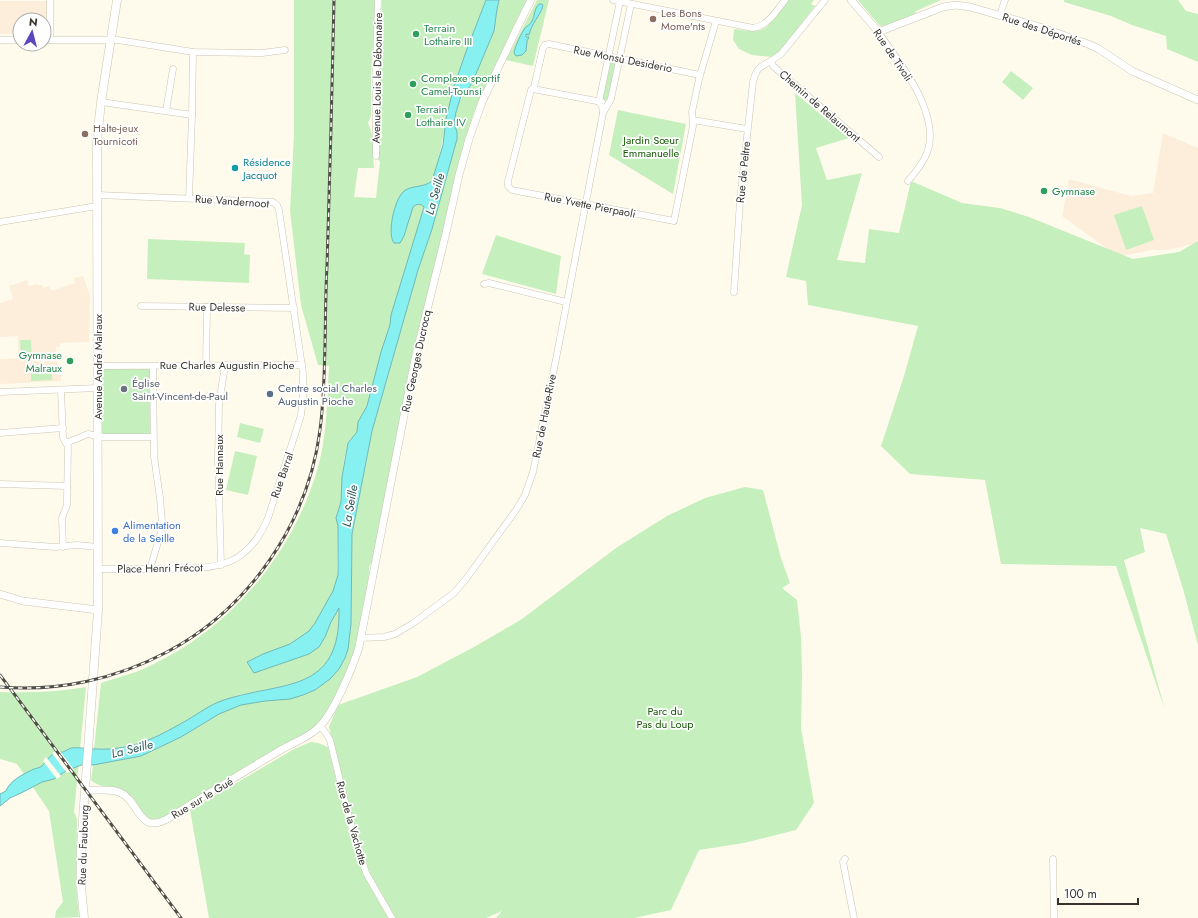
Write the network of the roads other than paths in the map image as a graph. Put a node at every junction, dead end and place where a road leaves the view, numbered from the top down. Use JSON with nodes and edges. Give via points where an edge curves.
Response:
{"nodes":[{"id":1,"x":50,"y":0,"type":"edge"},
{"id":2,"x":117,"y":0,"type":"edge"},
{"id":3,"x":378,"y":0,"type":"edge"},
{"id":4,"x":532,"y":0,"type":"edge"},
{"id":5,"x":612,"y":0,"type":"edge"},
{"id":6,"x":785,"y":0,"type":"edge"},
{"id":7,"x":825,"y":0,"type":"edge"},
{"id":8,"x":851,"y":0,"type":"edge"},
{"id":9,"x":1005,"y":0,"type":"edge"},
{"id":10,"x":620,"y":2,"type":"junction"},
{"id":11,"x":631,"y":4,"type":"junction"},
{"id":12,"x":49,"y":12,"type":"edge"},
{"id":13,"x":1000,"y":15,"type":"junction"},
{"id":14,"x":716,"y":21,"type":"junction"},
{"id":15,"x":879,"y":31,"type":"junction"},
{"id":16,"x":112,"y":39,"type":"junction"},
{"id":17,"x":0,"y":40,"type":"edge"},
{"id":18,"x":12,"y":40,"type":"edge"},
{"id":19,"x":52,"y":40,"type":"edge"},
{"id":20,"x":285,"y":50,"type":"dead end"},
{"id":21,"x":193,"y":52,"type":"junction"},
{"id":22,"x":609,"y":56,"type":"junction"},
{"id":23,"x":620,"y":59,"type":"junction"},
{"id":24,"x":771,"y":61,"type":"junction"},
{"id":25,"x":173,"y":69,"type":"dead end"},
{"id":26,"x":700,"y":75,"type":"junction"},
{"id":27,"x":533,"y":89,"type":"junction"},
{"id":28,"x":1198,"y":100,"type":"edge"},
{"id":29,"x":101,"y":102,"type":"junction"},
{"id":30,"x":600,"y":102,"type":"junction"},
{"id":31,"x":609,"y":104,"type":"junction"},
{"id":32,"x":166,"y":111,"type":"junction"},
{"id":33,"x":603,"y":113,"type":"junction"},
{"id":34,"x":192,"y":115,"type":"junction"},
{"id":35,"x":693,"y":120,"type":"junction"},
{"id":36,"x":747,"y":129,"type":"junction"},
{"id":37,"x":376,"y":156,"type":"dead end"},
{"id":38,"x":879,"y":156,"type":"dead end"},
{"id":39,"x":908,"y":181,"type":"dead end"},
{"id":40,"x":97,"y":195,"type":"junction"},
{"id":41,"x":189,"y":198,"type":"junction"},
{"id":42,"x":585,"y":203,"type":"junction"},
{"id":43,"x":97,"y":206,"type":"junction"},
{"id":44,"x":0,"y":222,"type":"edge"},
{"id":45,"x":484,"y":284,"type":"dead end"},
{"id":46,"x":734,"y":292,"type":"dead end"},
{"id":47,"x":566,"y":302,"type":"junction"},
{"id":48,"x":141,"y":306,"type":"dead end"},
{"id":49,"x":207,"y":307,"type":"junction"},
{"id":50,"x":294,"y":308,"type":"junction"},
{"id":51,"x":302,"y":365,"type":"junction"},
{"id":52,"x":98,"y":366,"type":"junction"},
{"id":53,"x":153,"y":366,"type":"junction"},
{"id":54,"x":206,"y":366,"type":"junction"},
{"id":55,"x":225,"y":366,"type":"junction"},
{"id":56,"x":98,"y":388,"type":"junction"},
{"id":57,"x":61,"y":390,"type":"junction"},
{"id":58,"x":0,"y":392,"type":"edge"},
{"id":59,"x":63,"y":428,"type":"junction"},
{"id":60,"x":0,"y":433,"type":"edge"},
{"id":61,"x":98,"y":435,"type":"junction"},
{"id":62,"x":153,"y":437,"type":"junction"},
{"id":63,"x":66,"y":443,"type":"junction"},
{"id":64,"x":0,"y":484,"type":"edge"},
{"id":65,"x":67,"y":486,"type":"junction"},
{"id":66,"x":0,"y":543,"type":"edge"},
{"id":67,"x":62,"y":547,"type":"junction"},
{"id":68,"x":98,"y":547,"type":"junction"},
{"id":69,"x":221,"y":565,"type":"junction"},
{"id":70,"x":150,"y":569,"type":"junction"},
{"id":71,"x":98,"y":570,"type":"junction"},
{"id":72,"x":0,"y":594,"type":"edge"},
{"id":73,"x":98,"y":610,"type":"junction"},
{"id":74,"x":361,"y":638,"type":"junction"},
{"id":75,"x":320,"y":726,"type":"junction"},
{"id":76,"x":89,"y":735,"type":"joint"},
{"id":77,"x":85,"y":790,"type":"junction"},
{"id":78,"x":845,"y":859,"type":"dead end"},
{"id":79,"x":1053,"y":859,"type":"dead end"},
{"id":80,"x":84,"y":918,"type":"edge"},
{"id":81,"x":392,"y":918,"type":"edge"},
{"id":82,"x":854,"y":918,"type":"edge"},
{"id":83,"x":1054,"y":918,"type":"edge"}],
"edges":[{"from":1,"to":12,"type":"street"},
{"from":2,"to":16,"type":"main road","name":"Avenue André Malraux"},
{"from":3,"to":37,"type":"street","name":"Avenue Louis le Débonnaire"},
{"from":4,"to":74,"type":"street","name":"Rue Georges Ducrocq","via":[[482,102],[459,175],[415,359]]},
{"from":5,"to":10,"type":"street"},
{"from":6,"to":14,"type":"street","via":[[768,21],[759,27]]},
{"from":7,"to":24,"type":"street","name":"Chemin de Relaumont","via":[[781,54]]},
{"from":8,"to":15,"type":"street","name":"Rue de Tivoli"},
{"from":9,"to":13,"type":"street"},
{"from":10,"to":11,"type":"street"},
{"from":10,"to":22,"type":"street","name":"Rue de Haute-Rive"},
{"from":11,"to":14,"type":"street"},
{"from":11,"to":23,"type":"street","name":"Rue de Haute-Rive"},
{"from":13,"to":15,"type":"street","name":"Rue des Déportés","via":[[970,7],[949,6]]},
{"from":13,"to":28,"type":"street","name":"Rue des Déportés","via":[[1088,44],[1132,71]]},
{"from":14,"to":26,"type":"street"},
{"from":15,"to":39,"type":"street","name":"Rue de Tivoli","via":[[906,71],[927,114],[930,135],[927,152]]},
{"from":16,"to":19,"type":"street"},
{"from":16,"to":21,"type":"street"},
{"from":16,"to":29,"type":"main road","name":"Avenue André Malraux"},
{"from":17,"to":18,"type":"street"},
{"from":20,"to":21,"type":"street","via":[[262,53]]},
{"from":21,"to":34,"type":"street"},
{"from":22,"to":23,"type":"street","name":"Rue Monsù Desiderio"},
{"from":22,"to":27,"type":"street","name":"Rue Monsù Desiderio","via":[[545,45]]},
{"from":22,"to":30,"type":"street","name":"Rue de Haute-Rive"},
{"from":23,"to":26,"type":"street","name":"Rue Monsù Desiderio"},
{"from":23,"to":31,"type":"street","name":"Rue de Haute-Rive"},
{"from":24,"to":36,"type":"street","name":"Rue de Peltre","via":[[755,73]]},
{"from":24,"to":38,"type":"street","name":"Chemin de Relaumont","via":[[773,66]]},
{"from":25,"to":32,"type":"street"},
{"from":26,"to":35,"type":"street","via":[[692,112]]},
{"from":27,"to":30,"type":"street"},
{"from":27,"to":42,"type":"street","name":"Rue Yvette Pierpaoli","via":[[508,186],[512,190]]},
{"from":29,"to":32,"type":"street"},
{"from":29,"to":40,"type":"main road","name":"Avenue André Malraux"},
{"from":30,"to":31,"type":"street"},
{"from":30,"to":33,"type":"street","name":"Rue de Haute-Rive"},
{"from":31,"to":33,"type":"street","name":"Rue de Haute-Rive"},
{"from":32,"to":34,"type":"street"},
{"from":33,"to":42,"type":"street","name":"Rue de Haute-Rive"},
{"from":34,"to":41,"type":"street"},
{"from":35,"to":36,"type":"street"},
{"from":35,"to":42,"type":"street","name":"Rue Yvette Pierpaoli","via":[[674,221]]},
{"from":36,"to":46,"type":"street","name":"Rue de Peltre"},
{"from":40,"to":41,"type":"street","name":"Rue Vandernoot"},
{"from":40,"to":43,"type":"main road","name":"Avenue André Malraux"},
{"from":41,"to":50,"type":"street","name":"Rue Vandernoot","via":[[269,201],[277,205]]},
{"from":42,"to":47,"type":"street","name":"Rue de Haute-Rive"},
{"from":43,"to":44,"type":"street"},
{"from":43,"to":52,"type":"main road","name":"Avenue André Malraux"},
{"from":45,"to":47,"type":"street","via":[[489,283]]},
{"from":47,"to":74,"type":"street","name":"Rue de Haute-Rive","via":[[533,472],[521,502],[454,593],[395,634]]},
{"from":48,"to":49,"type":"street","name":"Rue Delesse"},
{"from":49,"to":50,"type":"street","name":"Rue Delesse"},
{"from":49,"to":54,"type":"street"},
{"from":50,"to":51,"type":"street","name":"Rue Vandernoot"},
{"from":51,"to":55,"type":"street","name":"Rue Charles Augustin Pioche"},
{"from":51,"to":69,"type":"street","name":"Rue Barral","via":[[301,415],[268,518],[250,547],[233,560]]},
{"from":52,"to":53,"type":"street","name":"Rue Charles Augustin Pioche"},
{"from":52,"to":56,"type":"main road","name":"Avenue André Malraux"},
{"from":53,"to":54,"type":"street","name":"Rue Charles Augustin Pioche"},
{"from":53,"to":62,"type":"street"},
{"from":54,"to":55,"type":"street","name":"Rue Charles Augustin Pioche"},
{"from":55,"to":69,"type":"street","name":"Rue Hannaux","via":[[219,404]]},
{"from":56,"to":57,"type":"street"},
{"from":56,"to":61,"type":"main road","name":"Avenue André Malraux"},
{"from":57,"to":58,"type":"street"},
{"from":57,"to":59,"type":"street"},
{"from":59,"to":60,"type":"street"},
{"from":59,"to":63,"type":"street"},
{"from":61,"to":62,"type":"street"},
{"from":61,"to":63,"type":"street","via":[[88,434]]},
{"from":61,"to":68,"type":"main road","name":"Avenue André Malraux"},
{"from":62,"to":70,"type":"street","via":[[162,523]]},
{"from":63,"to":65,"type":"street"},
{"from":64,"to":65,"type":"street"},
{"from":65,"to":67,"type":"street","via":[[67,505],[62,518]]},
{"from":66,"to":67,"type":"street"},
{"from":67,"to":68,"type":"street"},
{"from":68,"to":71,"type":"main road","name":"Avenue André Malraux"},
{"from":69,"to":70,"type":"street","name":"Place Henri Frécot"},
{"from":70,"to":71,"type":"street","name":"Place Henri Frécot"},
{"from":71,"to":73,"type":"main road","name":"Avenue André Malraux"},
{"from":72,"to":73,"type":"street","via":[[23,601]]},
{"from":73,"to":76,"type":"main road","name":"Avenue André Malraux"},
{"from":74,"to":75,"type":"street","name":"Rue Georges Ducrocq","via":[[343,687],[328,717]]},
{"from":75,"to":77,"type":"street","name":"Rue sur le Gué","via":[[159,823],[143,819],[120,792]]},
{"from":75,"to":81,"type":"street","name":"Rue de la Vachotte","via":[[330,740],[350,822],[366,873]]},
{"from":76,"to":77,"type":"main road","name":"Rue du Faubourg"},
{"from":77,"to":80,"type":"main road","name":"Rue du Faubourg","via":[[81,858]]},
{"from":78,"to":82,"type":"street","via":[[843,862]]},
{"from":79,"to":83,"type":"street"}]}
